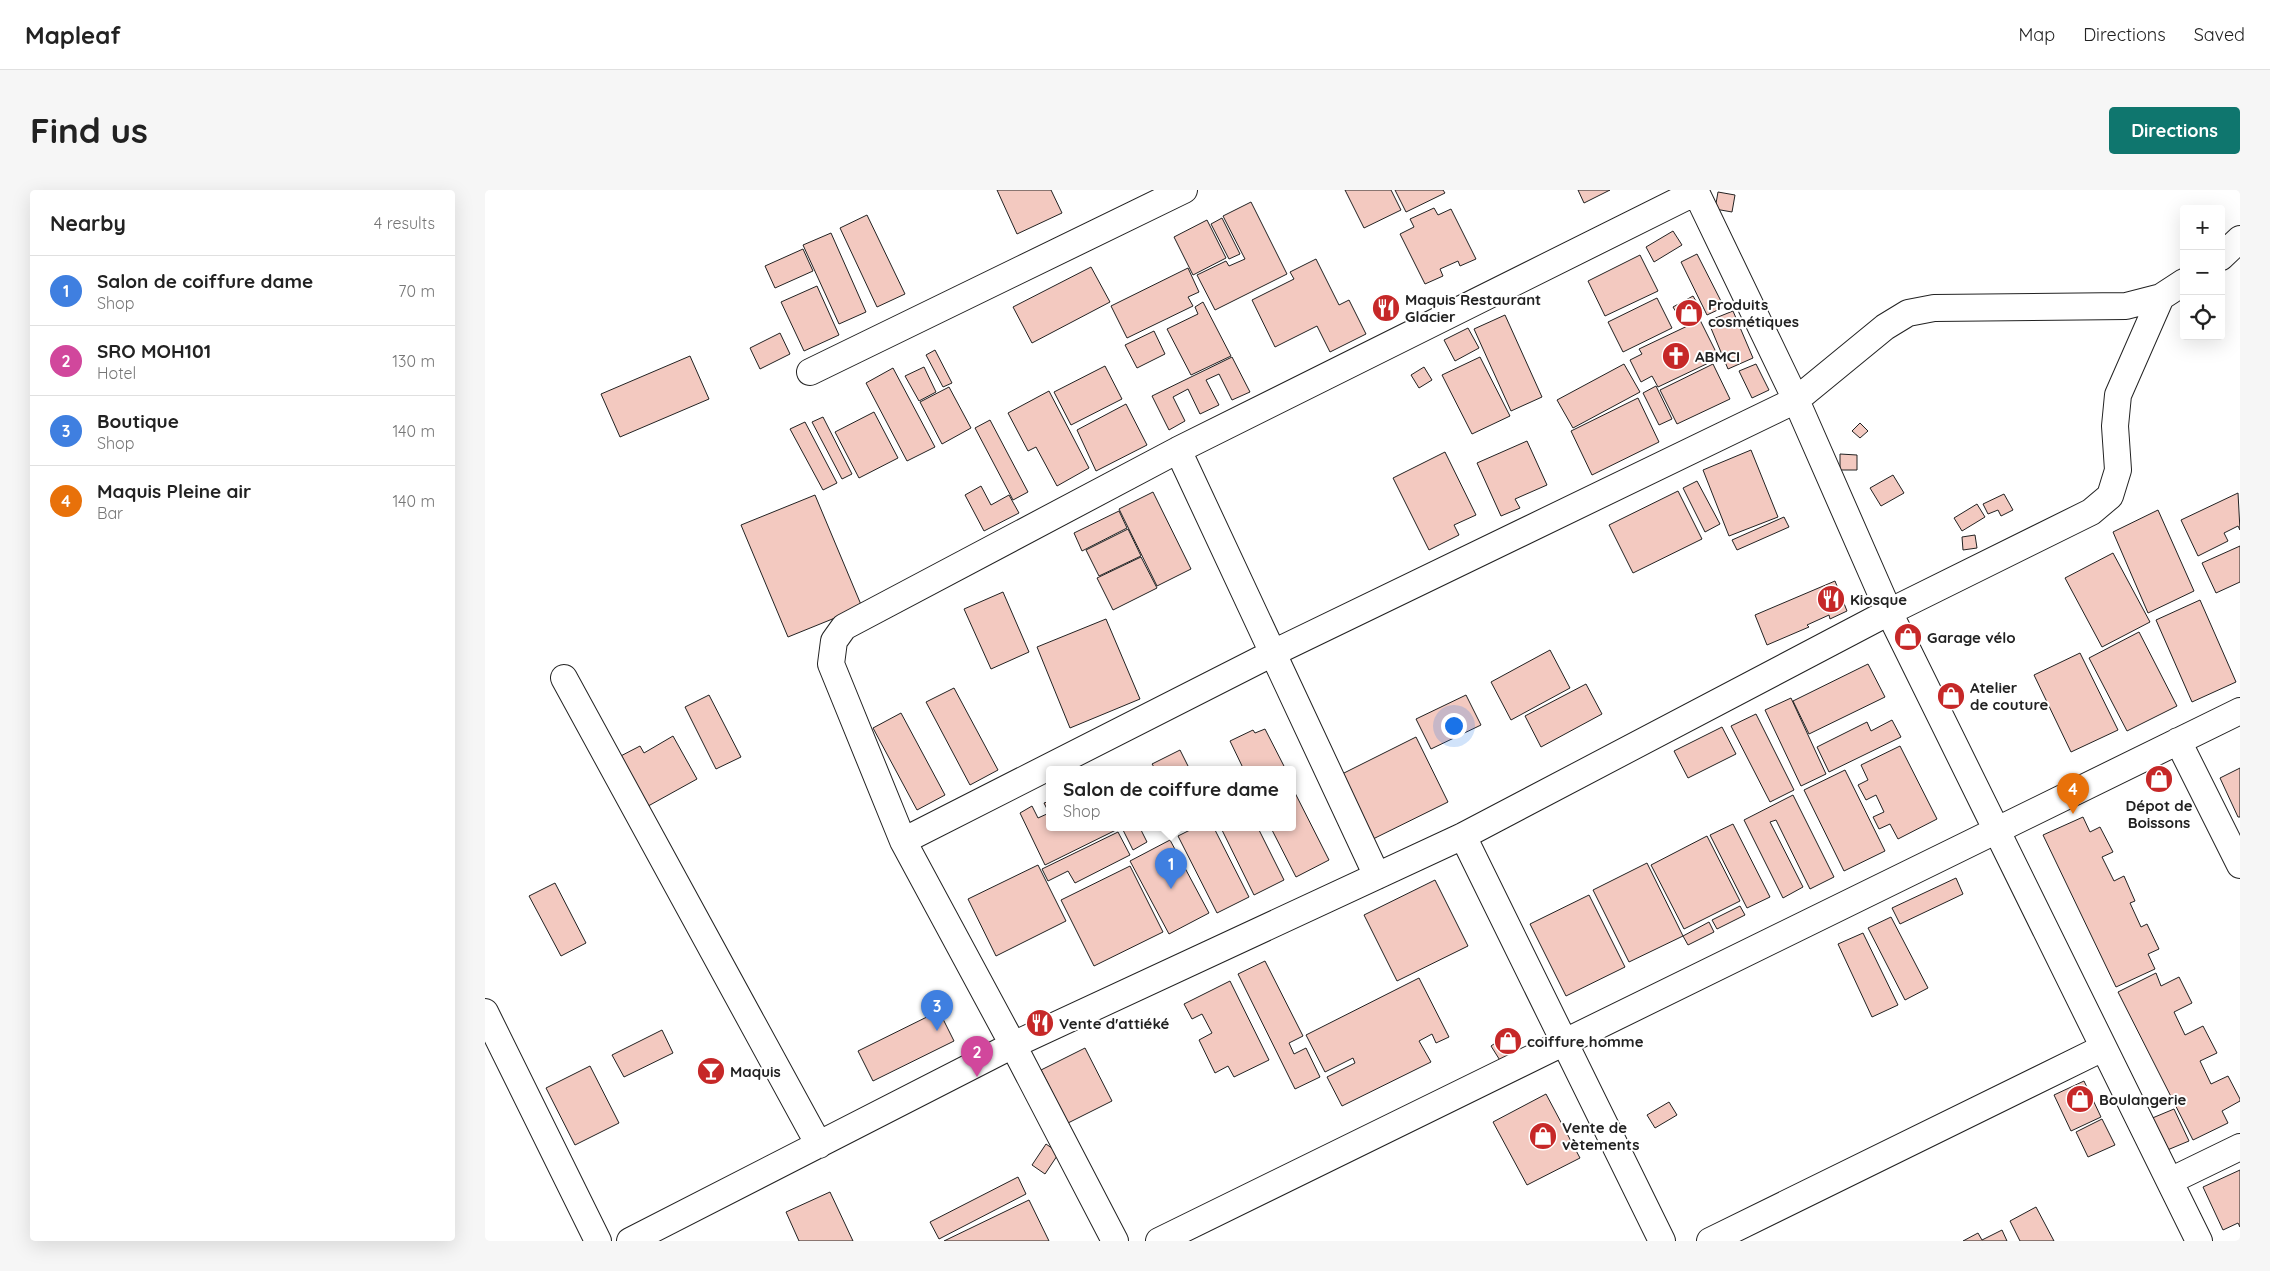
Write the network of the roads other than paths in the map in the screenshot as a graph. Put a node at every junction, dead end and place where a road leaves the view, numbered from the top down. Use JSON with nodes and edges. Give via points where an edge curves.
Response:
{"nodes":[{"id":1,"x":1184,"y":190,"type":"edge"},
{"id":2,"x":1696,"y":191,"type":"edge"},
{"id":3,"x":2240,"y":239,"type":"edge"},
{"id":4,"x":2225,"y":253,"type":"edge"},
{"id":5,"x":2180,"y":284,"type":"edge"},
{"id":6,"x":2161,"y":296,"type":"junction"},
{"id":7,"x":810,"y":372,"type":"dead end"},
{"id":8,"x":1796,"y":400,"type":"junction"},
{"id":9,"x":1177,"y":450,"type":"junction"},
{"id":10,"x":1889,"y":612,"type":"junction"},
{"id":11,"x":1273,"y":653,"type":"junction"},
{"id":12,"x":564,"y":678,"type":"dead end"},
{"id":13,"x":2240,"y":711,"type":"edge"},
{"id":14,"x":2178,"y":741,"type":"junction"},
{"id":15,"x":1051,"y":766,"type":"edge"},
{"id":16,"x":1046,"y":768,"type":"edge"},
{"id":17,"x":1995,"y":831,"type":"junction"},
{"id":18,"x":1463,"y":836,"type":"junction"},
{"id":19,"x":903,"y":841,"type":"junction"},
{"id":20,"x":2240,"y":865,"type":"edge"},
{"id":21,"x":1377,"y":876,"type":"junction"},
{"id":22,"x":485,"y":1012,"type":"edge"},
{"id":23,"x":1564,"y":1041,"type":"junction"},
{"id":24,"x":1013,"y":1045,"type":"junction"},
{"id":25,"x":2103,"y":1048,"type":"junction"},
{"id":26,"x":819,"y":1144,"type":"junction"},
{"id":27,"x":2240,"y":1147,"type":"edge"},
{"id":28,"x":2170,"y":1182,"type":"junction"},
{"id":29,"x":598,"y":1241,"type":"edge"},
{"id":30,"x":629,"y":1241,"type":"edge"},
{"id":31,"x":1115,"y":1241,"type":"edge"},
{"id":32,"x":1159,"y":1241,"type":"edge"},
{"id":33,"x":1662,"y":1241,"type":"edge"},
{"id":34,"x":1710,"y":1241,"type":"edge"},
{"id":35,"x":2199,"y":1241,"type":"edge"}],
"edges":[{"from":1,"to":7,"type":"street"},
{"from":2,"to":8,"type":"street"},
{"from":2,"to":9,"type":"street"},
{"from":3,"to":4,"type":"street"},
{"from":5,"to":6,"type":"street"},
{"from":6,"to":8,"type":"street","via":[[2126,306],[1934,308],[1908,312]]},
{"from":6,"to":10,"type":"street","via":[[2118,395],[2115,426],[2118,470],[2110,496],[2091,512]]},
{"from":8,"to":10,"type":"street"},
{"from":8,"to":11,"type":"street"},
{"from":9,"to":11,"type":"street"},
{"from":9,"to":19,"type":"street","via":[[844,626],[834,641],[831,664]]},
{"from":10,"to":17,"type":"street"},
{"from":10,"to":18,"type":"street"},
{"from":11,"to":15,"type":"street"},
{"from":11,"to":21,"type":"street"},
{"from":12,"to":26,"type":"street"},
{"from":13,"to":14,"type":"street"},
{"from":14,"to":17,"type":"street"},
{"from":14,"to":20,"type":"street"},
{"from":16,"to":19,"type":"street"},
{"from":17,"to":23,"type":"street"},
{"from":17,"to":25,"type":"street"},
{"from":18,"to":21,"type":"street"},
{"from":18,"to":23,"type":"street"},
{"from":19,"to":24,"type":"street"},
{"from":21,"to":24,"type":"street"},
{"from":22,"to":29,"type":"street"},
{"from":23,"to":32,"type":"street"},
{"from":23,"to":33,"type":"street"},
{"from":24,"to":26,"type":"street"},
{"from":24,"to":31,"type":"street"},
{"from":25,"to":28,"type":"street"},
{"from":25,"to":34,"type":"street"},
{"from":26,"to":30,"type":"street"},
{"from":27,"to":28,"type":"street"},
{"from":28,"to":35,"type":"street"}]}
